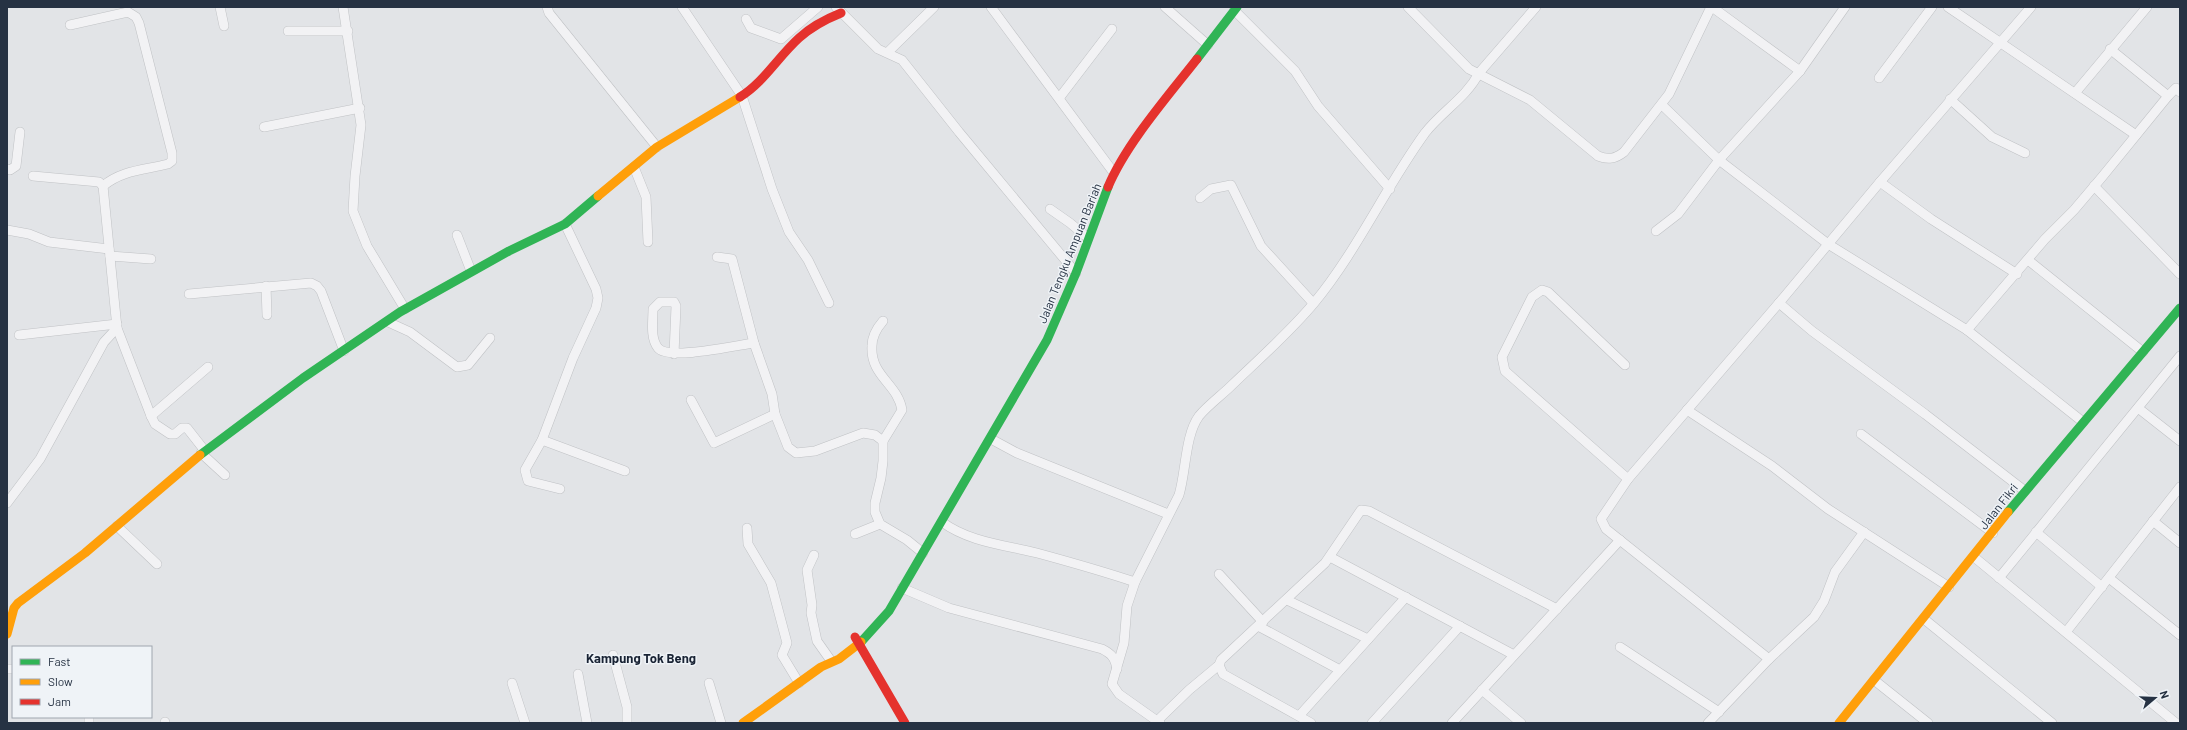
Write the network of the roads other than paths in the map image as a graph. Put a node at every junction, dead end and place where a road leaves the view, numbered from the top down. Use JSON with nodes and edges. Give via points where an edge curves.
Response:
{"nodes":[{"id":1,"x":220,"y":7,"type":"edge"},
{"id":2,"x":343,"y":7,"type":"edge"},
{"id":3,"x":547,"y":7,"type":"edge"},
{"id":4,"x":682,"y":7,"type":"edge"},
{"id":5,"x":818,"y":7,"type":"edge"},
{"id":6,"x":934,"y":7,"type":"edge"},
{"id":7,"x":991,"y":7,"type":"edge"},
{"id":8,"x":1165,"y":7,"type":"edge"},
{"id":9,"x":1408,"y":7,"type":"edge"},
{"id":10,"x":1536,"y":7,"type":"edge"},
{"id":11,"x":1712,"y":7,"type":"edge"},
{"id":12,"x":1845,"y":7,"type":"edge"},
{"id":13,"x":1932,"y":7,"type":"edge"},
{"id":14,"x":1948,"y":7,"type":"edge"},
{"id":15,"x":2031,"y":7,"type":"edge"},
{"id":16,"x":2147,"y":7,"type":"edge"},
{"id":17,"x":1236,"y":9,"type":"edge"},
{"id":18,"x":838,"y":10,"type":"edge"},
{"id":19,"x":746,"y":19,"type":"dead end"},
{"id":20,"x":70,"y":25,"type":"dead end"},
{"id":21,"x":224,"y":26,"type":"dead end"},
{"id":22,"x":1112,"y":29,"type":"dead end"},
{"id":23,"x":288,"y":31,"type":"dead end"},
{"id":24,"x":348,"y":31,"type":"junction"},
{"id":25,"x":2000,"y":41,"type":"junction"},
{"id":26,"x":1208,"y":45,"type":"junction"},
{"id":27,"x":2110,"y":49,"type":"junction"},
{"id":28,"x":888,"y":52,"type":"junction"},
{"id":29,"x":1800,"y":71,"type":"junction"},
{"id":30,"x":1479,"y":73,"type":"junction"},
{"id":31,"x":1879,"y":78,"type":"dead end"},
{"id":32,"x":2179,"y":88,"type":"edge"},
{"id":33,"x":2074,"y":93,"type":"junction"},
{"id":34,"x":742,"y":96,"type":"junction"},
{"id":35,"x":2168,"y":96,"type":"junction"},
{"id":36,"x":1060,"y":97,"type":"junction"},
{"id":37,"x":1950,"y":99,"type":"junction"},
{"id":38,"x":1662,"y":105,"type":"junction"},
{"id":39,"x":360,"y":108,"type":"junction"},
{"id":40,"x":264,"y":127,"type":"dead end"},
{"id":41,"x":20,"y":132,"type":"dead end"},
{"id":42,"x":2136,"y":135,"type":"junction"},
{"id":43,"x":657,"y":147,"type":"junction"},
{"id":44,"x":2026,"y":153,"type":"dead end"},
{"id":45,"x":1719,"y":160,"type":"junction"},
{"id":46,"x":634,"y":167,"type":"junction"},
{"id":47,"x":7,"y":169,"type":"edge"},
{"id":48,"x":1114,"y":173,"type":"junction"},
{"id":49,"x":33,"y":176,"type":"dead end"},
{"id":50,"x":1880,"y":182,"type":"junction"},
{"id":51,"x":103,"y":186,"type":"junction"},
{"id":52,"x":2094,"y":186,"type":"junction"},
{"id":53,"x":1390,"y":189,"type":"junction"},
{"id":54,"x":1200,"y":198,"type":"dead end"},
{"id":55,"x":1050,"y":209,"type":"dead end"},
{"id":56,"x":565,"y":224,"type":"junction"},
{"id":57,"x":7,"y":230,"type":"edge"},
{"id":58,"x":1656,"y":231,"type":"dead end"},
{"id":59,"x":457,"y":235,"type":"dead end"},
{"id":60,"x":1088,"y":238,"type":"junction"},
{"id":61,"x":648,"y":242,"type":"dead end"},
{"id":62,"x":1828,"y":244,"type":"junction"},
{"id":63,"x":109,"y":253,"type":"junction"},
{"id":64,"x":717,"y":257,"type":"dead end"},
{"id":65,"x":151,"y":259,"type":"dead end"},
{"id":66,"x":2028,"y":260,"type":"junction"},
{"id":67,"x":471,"y":271,"type":"junction"},
{"id":68,"x":1076,"y":274,"type":"junction"},
{"id":69,"x":2017,"y":274,"type":"junction"},
{"id":70,"x":2180,"y":274,"type":"edge"},
{"id":71,"x":266,"y":286,"type":"junction"},
{"id":72,"x":189,"y":294,"type":"dead end"},
{"id":73,"x":829,"y":303,"type":"dead end"},
{"id":74,"x":1314,"y":303,"type":"junction"},
{"id":75,"x":1779,"y":303,"type":"junction"},
{"id":76,"x":2180,"y":308,"type":"edge"},
{"id":77,"x":405,"y":309,"type":"junction"},
{"id":78,"x":267,"y":315,"type":"dead end"},
{"id":79,"x":883,"y":321,"type":"dead end"},
{"id":80,"x":388,"y":322,"type":"junction"},
{"id":81,"x":117,"y":326,"type":"junction"},
{"id":82,"x":1967,"y":330,"type":"junction"},
{"id":83,"x":19,"y":335,"type":"dead end"},
{"id":84,"x":490,"y":338,"type":"dead end"},
{"id":85,"x":754,"y":343,"type":"junction"},
{"id":86,"x":344,"y":351,"type":"junction"},
{"id":87,"x":2143,"y":352,"type":"junction"},
{"id":88,"x":674,"y":354,"type":"junction"},
{"id":89,"x":2180,"y":356,"type":"edge"},
{"id":90,"x":1626,"y":365,"type":"dead end"},
{"id":91,"x":208,"y":367,"type":"dead end"},
{"id":92,"x":691,"y":400,"type":"dead end"},
{"id":93,"x":2138,"y":408,"type":"junction"},
{"id":94,"x":1687,"y":410,"type":"junction"},
{"id":95,"x":775,"y":414,"type":"junction"},
{"id":96,"x":151,"y":416,"type":"junction"},
{"id":97,"x":2083,"y":422,"type":"junction"},
{"id":98,"x":1861,"y":434,"type":"dead end"},
{"id":99,"x":991,"y":439,"type":"junction"},
{"id":100,"x":542,"y":440,"type":"junction"},
{"id":101,"x":883,"y":441,"type":"junction"},
{"id":102,"x":2180,"y":441,"type":"edge"},
{"id":103,"x":203,"y":452,"type":"junction"},
{"id":104,"x":625,"y":471,"type":"dead end"},
{"id":105,"x":225,"y":475,"type":"dead end"},
{"id":106,"x":1628,"y":479,"type":"junction"},
{"id":107,"x":2180,"y":487,"type":"edge"},
{"id":108,"x":560,"y":489,"type":"dead end"},
{"id":109,"x":2025,"y":491,"type":"junction"},
{"id":110,"x":7,"y":503,"type":"edge"},
{"id":111,"x":1168,"y":514,"type":"junction"},
{"id":112,"x":2153,"y":521,"type":"junction"},
{"id":113,"x":942,"y":522,"type":"junction"},
{"id":114,"x":880,"y":524,"type":"junction"},
{"id":115,"x":117,"y":526,"type":"junction"},
{"id":116,"x":747,"y":528,"type":"dead end"},
{"id":117,"x":1864,"y":532,"type":"junction"},
{"id":118,"x":2036,"y":532,"type":"junction"},
{"id":119,"x":1993,"y":533,"type":"junction"},
{"id":120,"x":855,"y":534,"type":"dead end"},
{"id":121,"x":1620,"y":540,"type":"junction"},
{"id":122,"x":2180,"y":543,"type":"edge"},
{"id":123,"x":923,"y":553,"type":"junction"},
{"id":124,"x":814,"y":555,"type":"dead end"},
{"id":125,"x":1330,"y":557,"type":"junction"},
{"id":126,"x":1974,"y":557,"type":"junction"},
{"id":127,"x":157,"y":564,"type":"dead end"},
{"id":128,"x":1219,"y":574,"type":"dead end"},
{"id":129,"x":1999,"y":578,"type":"junction"},
{"id":130,"x":2109,"y":578,"type":"junction"},
{"id":131,"x":1135,"y":582,"type":"junction"},
{"id":132,"x":1949,"y":587,"type":"junction"},
{"id":133,"x":2102,"y":587,"type":"junction"},
{"id":134,"x":902,"y":588,"type":"junction"},
{"id":135,"x":1406,"y":597,"type":"junction"},
{"id":136,"x":1287,"y":600,"type":"junction"},
{"id":137,"x":1557,"y":609,"type":"junction"},
{"id":138,"x":1924,"y":618,"type":"junction"},
{"id":139,"x":1260,"y":624,"type":"junction"},
{"id":140,"x":1460,"y":626,"type":"junction"},
{"id":141,"x":2066,"y":632,"type":"junction"},
{"id":142,"x":7,"y":634,"type":"edge"},
{"id":143,"x":2180,"y":635,"type":"edge"},
{"id":144,"x":859,"y":638,"type":"junction"},
{"id":145,"x":1368,"y":639,"type":"junction"},
{"id":146,"x":1124,"y":643,"type":"junction"},
{"id":147,"x":1620,"y":647,"type":"dead end"},
{"id":148,"x":1102,"y":649,"type":"junction"},
{"id":149,"x":613,"y":655,"type":"dead end"},
{"id":150,"x":1514,"y":655,"type":"junction"},
{"id":151,"x":1769,"y":659,"type":"junction"},
{"id":152,"x":826,"y":664,"type":"junction"},
{"id":153,"x":1219,"y":665,"type":"junction"},
{"id":154,"x":873,"y":668,"type":"junction"},
{"id":155,"x":1117,"y":670,"type":"junction"},
{"id":156,"x":1340,"y":670,"type":"junction"},
{"id":157,"x":578,"y":674,"type":"dead end"},
{"id":158,"x":1874,"y":680,"type":"junction"},
{"id":159,"x":882,"y":681,"type":"junction"},
{"id":160,"x":709,"y":682,"type":"dead end"},
{"id":161,"x":512,"y":683,"type":"dead end"},
{"id":162,"x":799,"y":683,"type":"junction"},
{"id":163,"x":1482,"y":690,"type":"junction"},
{"id":164,"x":1719,"y":712,"type":"junction"},
{"id":165,"x":1299,"y":716,"type":"junction"},
{"id":166,"x":1159,"y":722,"type":"edge"},
{"id":167,"x":525,"y":723,"type":"edge"},
{"id":168,"x":587,"y":723,"type":"edge"},
{"id":169,"x":627,"y":723,"type":"edge"},
{"id":170,"x":721,"y":723,"type":"edge"},
{"id":171,"x":743,"y":723,"type":"edge"},
{"id":172,"x":905,"y":723,"type":"edge"},
{"id":173,"x":1311,"y":723,"type":"edge"},
{"id":174,"x":1372,"y":723,"type":"edge"},
{"id":175,"x":1452,"y":723,"type":"edge"},
{"id":176,"x":1521,"y":723,"type":"edge"},
{"id":177,"x":1708,"y":723,"type":"edge"},
{"id":178,"x":1839,"y":723,"type":"edge"},
{"id":179,"x":1928,"y":723,"type":"edge"},
{"id":180,"x":2052,"y":723,"type":"edge"},
{"id":181,"x":2176,"y":723,"type":"edge"}],
"edges":[{"from":1,"to":21,"type":"street"},
{"from":2,"to":24,"type":"street"},
{"from":3,"to":43,"type":"street","via":[[549,14]]},
{"from":4,"to":34,"type":"street"},
{"from":5,"to":19,"type":"street","via":[[781,39],[752,28]]},
{"from":6,"to":28,"type":"street"},
{"from":7,"to":36,"type":"street"},
{"from":8,"to":26,"type":"street"},
{"from":9,"to":30,"type":"street","via":[[1459,61]]},
{"from":10,"to":30,"type":"street"},
{"from":11,"to":29,"type":"street"},
{"from":11,"to":38,"type":"street"},
{"from":12,"to":29,"type":"street"},
{"from":13,"to":31,"type":"street"},
{"from":14,"to":25,"type":"street"},
{"from":15,"to":25,"type":"street"},
{"from":16,"to":27,"type":"street"},
{"from":17,"to":26,"type":"street","name":"Jalan Tengku Ampuan Bariah"},
{"from":17,"to":53,"type":"street","via":[[1295,71],[1318,106]]},
{"from":18,"to":28,"type":"street","via":[[878,49]]},
{"from":18,"to":34,"type":"street","via":[[799,38],[765,77]]},
{"from":20,"to":51,"type":"street","via":[[128,12],[136,17],[172,153],[172,161],[168,164],[113,178]]},
{"from":22,"to":36,"type":"street"},
{"from":23,"to":24,"type":"street"},
{"from":24,"to":39,"type":"street"},
{"from":25,"to":33,"type":"street"},
{"from":25,"to":37,"type":"street"},
{"from":26,"to":48,"type":"street","name":"Jalan Tengku Ampuan Bariah","via":[[1153,115]]},
{"from":27,"to":33,"type":"street"},
{"from":27,"to":35,"type":"street"},
{"from":28,"to":68,"type":"street","via":[[902,60]]},
{"from":29,"to":45,"type":"street"},
{"from":30,"to":38,"type":"street","via":[[1530,100],[1598,156],[1606,159],[1618,157],[1624,152]]},
{"from":30,"to":53,"type":"street","via":[[1463,96],[1429,128]]},
{"from":32,"to":35,"type":"street"},
{"from":33,"to":42,"type":"street"},
{"from":34,"to":43,"type":"street"},
{"from":34,"to":73,"type":"street","via":[[772,189],[789,232],[808,260]]},
{"from":35,"to":42,"type":"street"},
{"from":36,"to":48,"type":"street"},
{"from":37,"to":44,"type":"street","via":[[1992,137]]},
{"from":37,"to":50,"type":"street"},
{"from":38,"to":45,"type":"street"},
{"from":39,"to":40,"type":"street"},
{"from":39,"to":77,"type":"street","via":[[361,125],[353,211],[367,246]]},
{"from":41,"to":47,"type":"street","via":[[16,166]]},
{"from":42,"to":52,"type":"street"},
{"from":43,"to":46,"type":"street"},
{"from":45,"to":58,"type":"street","via":[[1678,214]]},
{"from":45,"to":62,"type":"street"},
{"from":46,"to":56,"type":"street"},
{"from":46,"to":61,"type":"street","via":[[646,198]]},
{"from":48,"to":60,"type":"street","name":"Jalan Tengku Ampuan Bariah"},
{"from":49,"to":51,"type":"street","via":[[99,182]]},
{"from":50,"to":62,"type":"street"},
{"from":50,"to":69,"type":"street"},
{"from":51,"to":63,"type":"street"},
{"from":52,"to":66,"type":"street"},
{"from":52,"to":70,"type":"street"},
{"from":53,"to":74,"type":"street","via":[[1349,255]]},
{"from":54,"to":74,"type":"street","via":[[1211,189],[1228,184],[1233,186],[1261,246]]},
{"from":55,"to":60,"type":"street"},
{"from":56,"to":67,"type":"street"},
{"from":56,"to":100,"type":"street","via":[[598,298]]},
{"from":57,"to":63,"type":"street","via":[[29,234],[49,242]]},
{"from":59,"to":67,"type":"street"},
{"from":60,"to":68,"type":"street","name":"Jalan Tengku Ampuan Bariah"},
{"from":62,"to":75,"type":"street"},
{"from":62,"to":82,"type":"street"},
{"from":63,"to":65,"type":"street"},
{"from":63,"to":81,"type":"street"},
{"from":64,"to":85,"type":"street","via":[[732,259]]},
{"from":66,"to":69,"type":"street"},
{"from":66,"to":87,"type":"street"},
{"from":67,"to":77,"type":"street"},
{"from":68,"to":99,"type":"street","name":"Jalan Tengku Ampuan Bariah","via":[[1047,340]]},
{"from":69,"to":82,"type":"street"},
{"from":71,"to":72,"type":"street"},
{"from":71,"to":78,"type":"street"},
{"from":71,"to":86,"type":"street","via":[[311,283],[317,286]]},
{"from":74,"to":111,"type":"street","via":[[1199,417],[1191,434],[1179,495]]},
{"from":75,"to":94,"type":"street"},
{"from":75,"to":109,"type":"street","via":[[1812,331]]},
{"from":76,"to":87,"type":"street","name":"Jalan Fikri"},
{"from":77,"to":80,"type":"street"},
{"from":79,"to":101,"type":"street","via":[[872,339],[871,356],[881,377],[900,401],[902,410]]},
{"from":80,"to":84,"type":"street","via":[[410,332],[457,368],[468,365]]},
{"from":80,"to":86,"type":"street"},
{"from":81,"to":83,"type":"street"},
{"from":81,"to":96,"type":"street"},
{"from":81,"to":110,"type":"street","via":[[104,342],[40,459]]},
{"from":82,"to":97,"type":"street"},
{"from":85,"to":88,"type":"street"},
{"from":85,"to":95,"type":"street","via":[[772,394]]},
{"from":86,"to":103,"type":"street"},
{"from":87,"to":97,"type":"street","name":"Jalan Fikri"},
{"from":88,"to":88,"type":"street","via":[[676,306],[674,302],[660,302],[653,309],[655,342],[662,351]]},
{"from":89,"to":93,"type":"street"},
{"from":90,"to":106,"type":"street","via":[[1548,292],[1542,290],[1532,297],[1502,357],[1505,371]]},
{"from":91,"to":96,"type":"street"},
{"from":92,"to":95,"type":"street","via":[[714,443]]},
{"from":93,"to":102,"type":"street"},
{"from":93,"to":118,"type":"street"},
{"from":94,"to":106,"type":"street"},
{"from":94,"to":117,"type":"street","via":[[1772,466],[1828,509]]},
{"from":95,"to":101,"type":"street","via":[[788,447],[796,453],[815,450],[863,433],[874,435]]},
{"from":96,"to":103,"type":"street","via":[[155,424],[170,434],[187,428]]},
{"from":97,"to":109,"type":"street","name":"Jalan Fikri"},
{"from":98,"to":119,"type":"street"},
{"from":99,"to":111,"type":"street","via":[[1017,453]]},
{"from":99,"to":113,"type":"street","name":"Jalan Tengku Ampuan Bariah"},
{"from":100,"to":104,"type":"street"},
{"from":100,"to":108,"type":"street","via":[[525,470],[525,476],[528,481]]},
{"from":101,"to":114,"type":"street","via":[[881,478],[874,503]]},
{"from":103,"to":105,"type":"street"},
{"from":103,"to":115,"type":"street"},
{"from":106,"to":121,"type":"street","via":[[1601,519],[1606,529]]},
{"from":107,"to":112,"type":"street"},
{"from":109,"to":119,"type":"street","name":"Jalan Fikri"},
{"from":111,"to":131,"type":"street"},
{"from":112,"to":122,"type":"street"},
{"from":112,"to":130,"type":"street"},
{"from":113,"to":123,"type":"street","name":"Jalan Tengku Ampuan Bariah"},
{"from":113,"to":131,"type":"street","via":[[954,531],[973,538],[1075,563]]},
{"from":114,"to":120,"type":"street"},
{"from":114,"to":123,"type":"street"},
{"from":115,"to":127,"type":"street"},
{"from":115,"to":142,"type":"street","via":[[18,603],[14,608]]},
{"from":116,"to":162,"type":"street","via":[[748,544],[771,583],[787,643],[782,655]]},
{"from":117,"to":132,"type":"street"},
{"from":117,"to":151,"type":"street","via":[[1835,572],[1816,614]]},
{"from":118,"to":129,"type":"street"},
{"from":118,"to":133,"type":"street"},
{"from":119,"to":126,"type":"street","name":"Jalan Fikri"},
{"from":121,"to":137,"type":"street"},
{"from":121,"to":151,"type":"street"},
{"from":123,"to":134,"type":"street","name":"Jalan Tengku Ampuan Bariah"},
{"from":124,"to":152,"type":"street","via":[[807,570],[811,613],[817,641]]},
{"from":125,"to":135,"type":"street"},
{"from":125,"to":136,"type":"street"},
{"from":125,"to":137,"type":"street","via":[[1356,515],[1364,509]]},
{"from":126,"to":129,"type":"street"},
{"from":126,"to":132,"type":"street","name":"Jalan Fikri"},
{"from":128,"to":139,"type":"street"},
{"from":129,"to":141,"type":"street"},
{"from":130,"to":133,"type":"street"},
{"from":130,"to":143,"type":"street"},
{"from":131,"to":146,"type":"street","via":[[1127,606]]},
{"from":132,"to":138,"type":"street","name":"Jalan Fikri"},
{"from":133,"to":141,"type":"street"},
{"from":134,"to":144,"type":"street","name":"Jalan Tengku Ampuan Bariah","via":[[892,603],[887,605]]},
{"from":134,"to":148,"type":"street","via":[[950,608]]},
{"from":135,"to":140,"type":"street"},
{"from":135,"to":145,"type":"street"},
{"from":136,"to":139,"type":"street"},
{"from":136,"to":145,"type":"street"},
{"from":137,"to":150,"type":"street"},
{"from":138,"to":158,"type":"street","name":"Jalan Fikri"},
{"from":138,"to":180,"type":"street"},
{"from":139,"to":153,"type":"street","via":[[1221,660]]},
{"from":139,"to":156,"type":"street"},
{"from":140,"to":150,"type":"street"},
{"from":140,"to":174,"type":"street"},
{"from":141,"to":181,"type":"street"},
{"from":144,"to":152,"type":"street","name":"Jalan Tengku Ampuan Bariah"},
{"from":144,"to":154,"type":"street"},
{"from":144,"to":159,"type":"street","via":[[880,671]]},
{"from":145,"to":156,"type":"street"},
{"from":146,"to":148,"type":"street","via":[[1115,648]]},
{"from":146,"to":155,"type":"street"},
{"from":147,"to":164,"type":"street"},
{"from":148,"to":155,"type":"street","via":[[1111,654]]},
{"from":149,"to":169,"type":"street","via":[[627,708]]},
{"from":150,"to":163,"type":"street"},
{"from":151,"to":164,"type":"street"},
{"from":152,"to":154,"type":"street","via":[[850,659],[860,660]]},
{"from":152,"to":162,"type":"street","name":"Jalan Tengku Ampuan Bariah"},
{"from":153,"to":165,"type":"street","via":[[1223,674]]},
{"from":153,"to":166,"type":"street","via":[[1189,690]]},
{"from":154,"to":159,"type":"street"},
{"from":155,"to":166,"type":"street","via":[[1112,684],[1116,691]]},
{"from":156,"to":165,"type":"street"},
{"from":157,"to":168,"type":"street"},
{"from":158,"to":178,"type":"street","name":"Jalan Fikri"},
{"from":158,"to":179,"type":"street"},
{"from":159,"to":172,"type":"street"},
{"from":160,"to":170,"type":"street"},
{"from":161,"to":167,"type":"street"},
{"from":162,"to":171,"type":"street","name":"Jalan Tengku Ampuan Bariah"},
{"from":163,"to":175,"type":"street"},
{"from":163,"to":176,"type":"street"},
{"from":164,"to":177,"type":"street"},
{"from":165,"to":173,"type":"street"}]}
